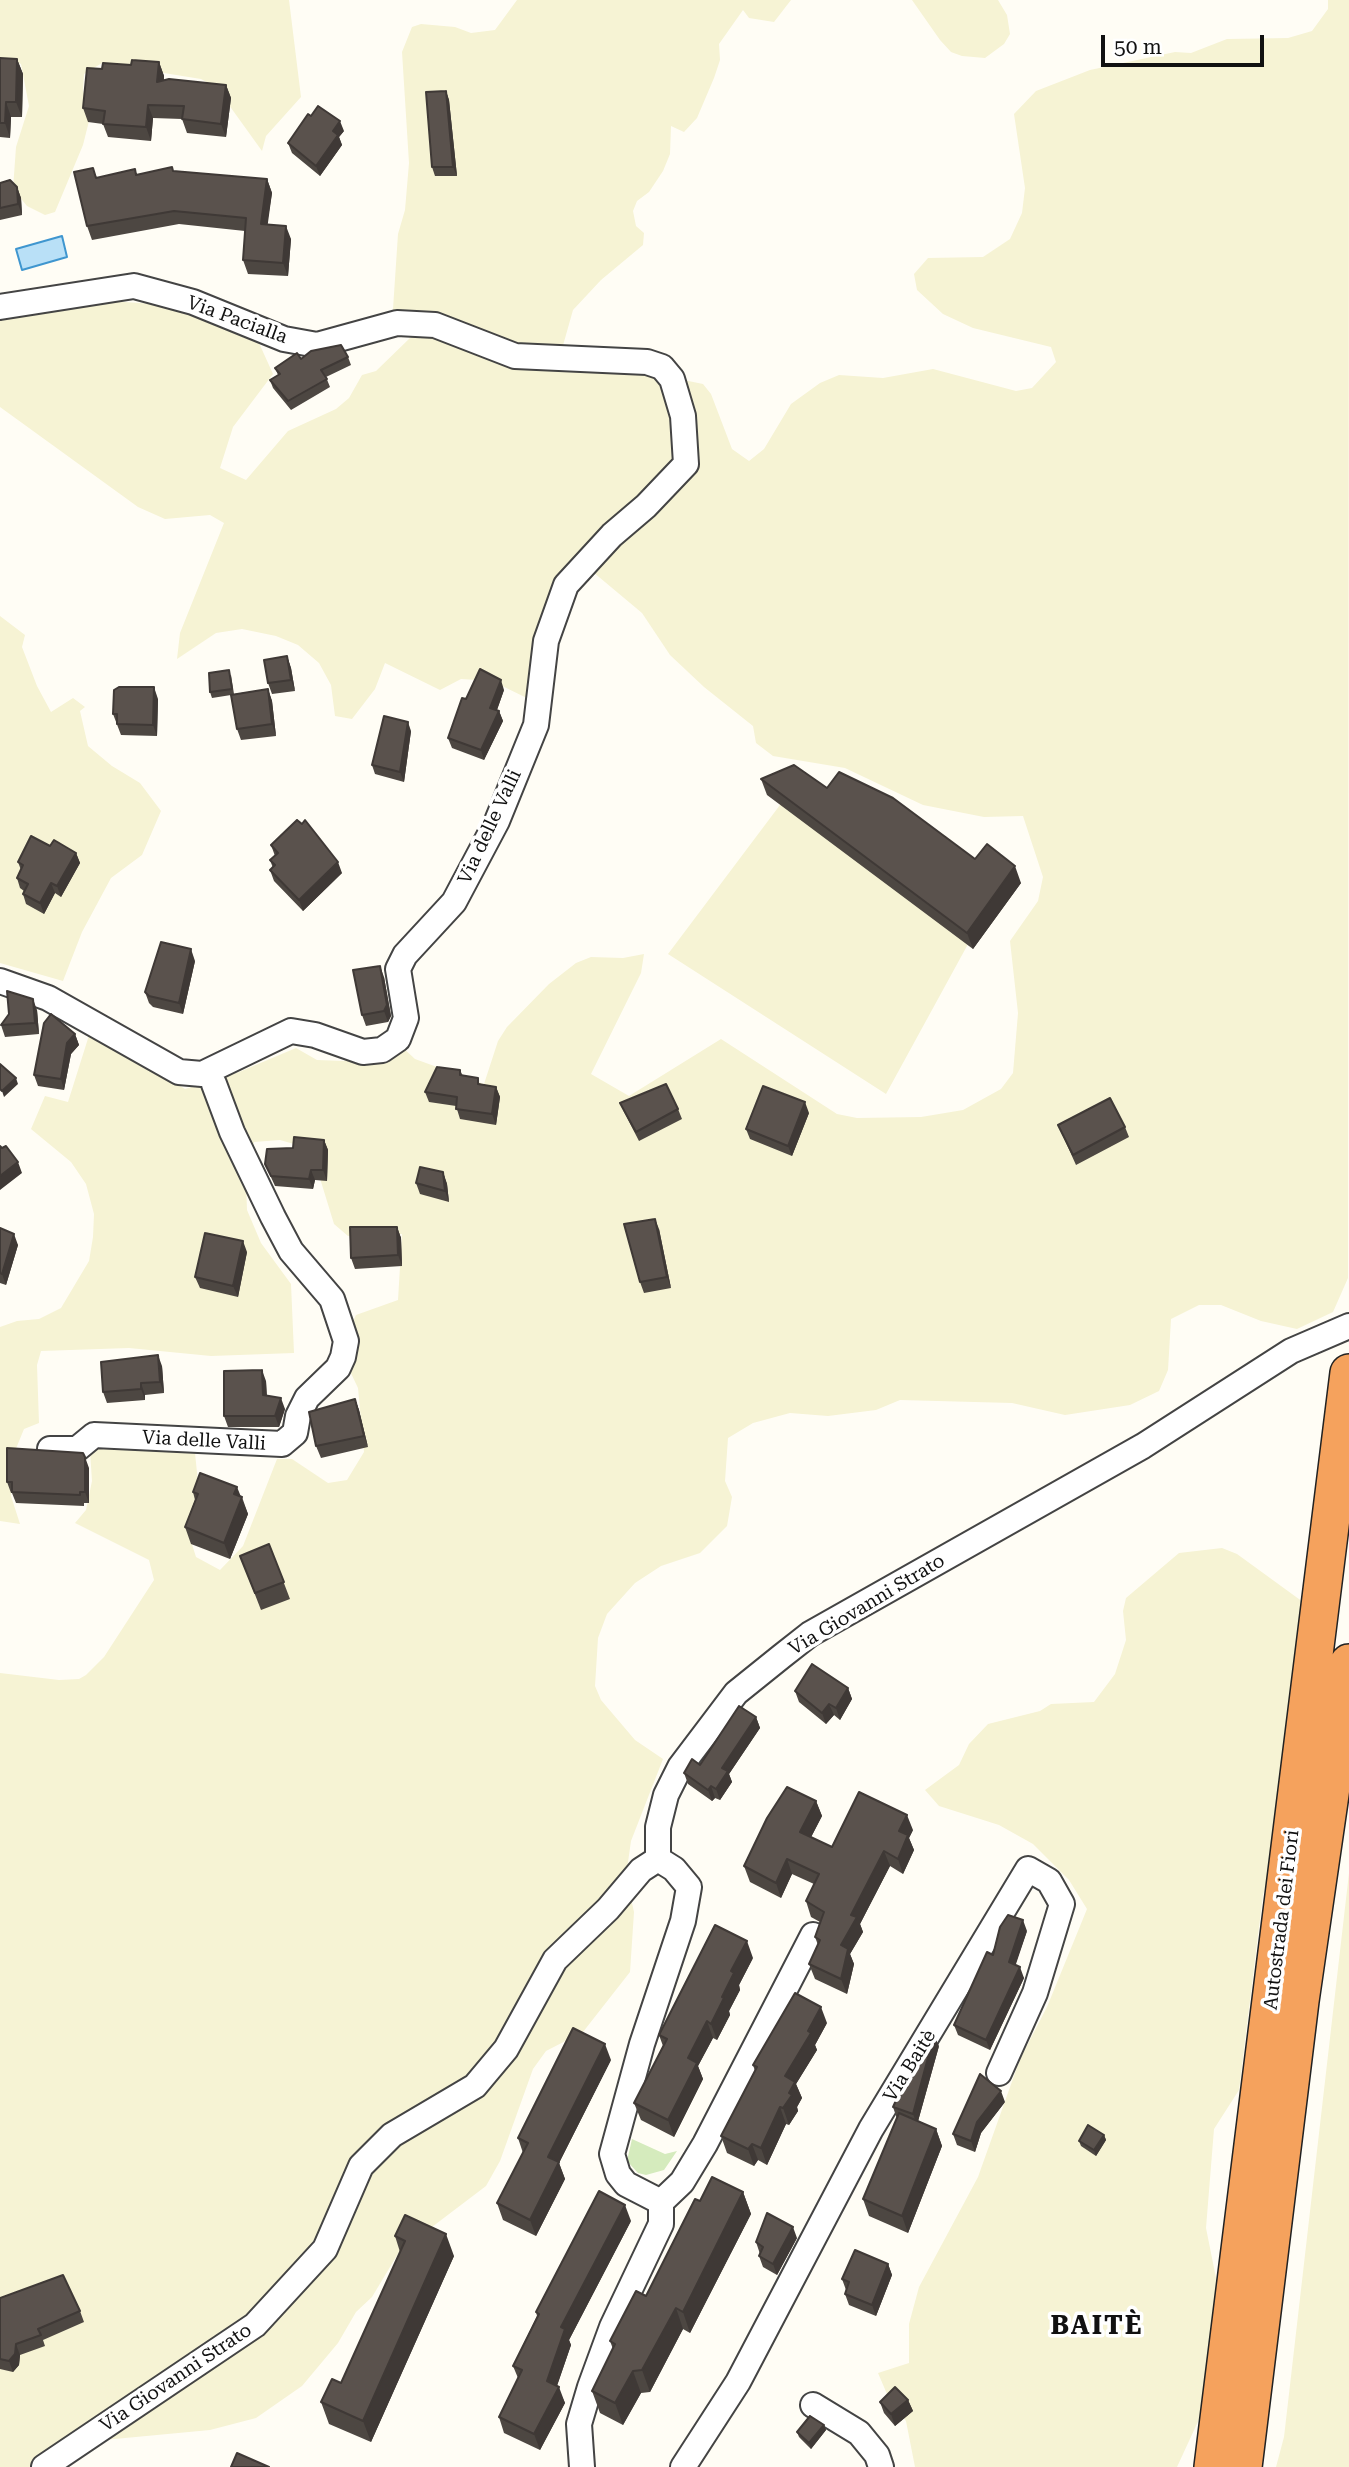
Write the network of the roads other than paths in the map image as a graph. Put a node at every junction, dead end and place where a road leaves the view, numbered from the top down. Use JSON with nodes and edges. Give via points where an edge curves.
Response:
{"nodes":[{"id":1,"x":0,"y":307,"type":"edge"},
{"id":2,"x":672,"y":379,"type":"joint"},
{"id":3,"x":0,"y":981,"type":"edge"},
{"id":4,"x":214,"y":1084,"type":"dead end"},
{"id":5,"x":1349,"y":1326,"type":"edge"},
{"id":6,"x":1349,"y":1373,"type":"edge"},
{"id":7,"x":50,"y":1449,"type":"edge"},
{"id":8,"x":1349,"y":1663,"type":"edge"},
{"id":9,"x":1318,"y":1753,"type":"junction"},
{"id":10,"x":658,"y":1859,"type":"junction"},
{"id":11,"x":813,"y":1935,"type":"edge"},
{"id":12,"x":999,"y":2073,"type":"dead end"},
{"id":13,"x":661,"y":2202,"type":"junction"},
{"id":14,"x":813,"y":2405,"type":"dead end"},
{"id":15,"x":44,"y":2467,"type":"edge"},
{"id":16,"x":582,"y":2467,"type":"edge"},
{"id":17,"x":683,"y":2467,"type":"edge"},
{"id":18,"x":881,"y":2467,"type":"edge"},
{"id":19,"x":1213,"y":2467,"type":"edge"},
{"id":20,"x":1243,"y":2467,"type":"edge"}],
"edges":[{"from":1,"to":2,"type":"street","name":"Via Pacialla","via":[[134,286],[193,302],[284,339],[317,345],[397,323],[435,325],[515,356],[647,362]]},
{"from":2,"to":3,"type":"street","name":"Via delle Valli","via":[[683,416],[686,464],[566,585],[546,641],[536,725],[497,821],[454,902],[405,955],[398,969],[406,1018],[398,1039],[382,1050],[363,1052],[291,1031],[202,1074],[179,1072],[48,998]]},
{"from":4,"to":7,"type":"street","name":"Via delle Valli","via":[[232,1132],[291,1251],[332,1299],[346,1341],[343,1357],[338,1368],[307,1398],[295,1433],[282,1444],[94,1435],[78,1449]]},
{"from":5,"to":10,"type":"street","name":"Via Giovanni Strato","via":[[1291,1351],[1143,1446],[791,1649],[736,1693],[680,1767],[666,1795],[658,1827]]},
{"from":6,"to":9,"type":"highway","name":"Autostrada dei Fiori"},
{"from":8,"to":9,"type":"highway","name":"Autostrada dei Fiori"},
{"from":9,"to":19,"type":"highway","name":"Autostrada dei Fiori"},
{"from":9,"to":20,"type":"highway","name":"Autostrada dei Fiori"},
{"from":10,"to":13,"type":"street","via":[[689,1887],[683,1921],[612,2154],[626,2184]]},
{"from":10,"to":15,"type":"street","name":"Via Giovanni Strato","via":[[641,1870],[555,1960],[506,2049],[475,2085],[392,2135],[361,2166],[325,2249],[255,2325]]},
{"from":11,"to":13,"type":"street","via":[[705,2144],[682,2182]]},
{"from":12,"to":17,"type":"street","name":"Via Baitè","via":[[1035,1993],[1062,1904],[1049,1881],[1028,1869],[871,2129],[738,2382]]},
{"from":13,"to":16,"type":"street","via":[[662,2224],[612,2327],[590,2386],[579,2424]]},
{"from":14,"to":18,"type":"street","via":[[867,2441]]}]}
